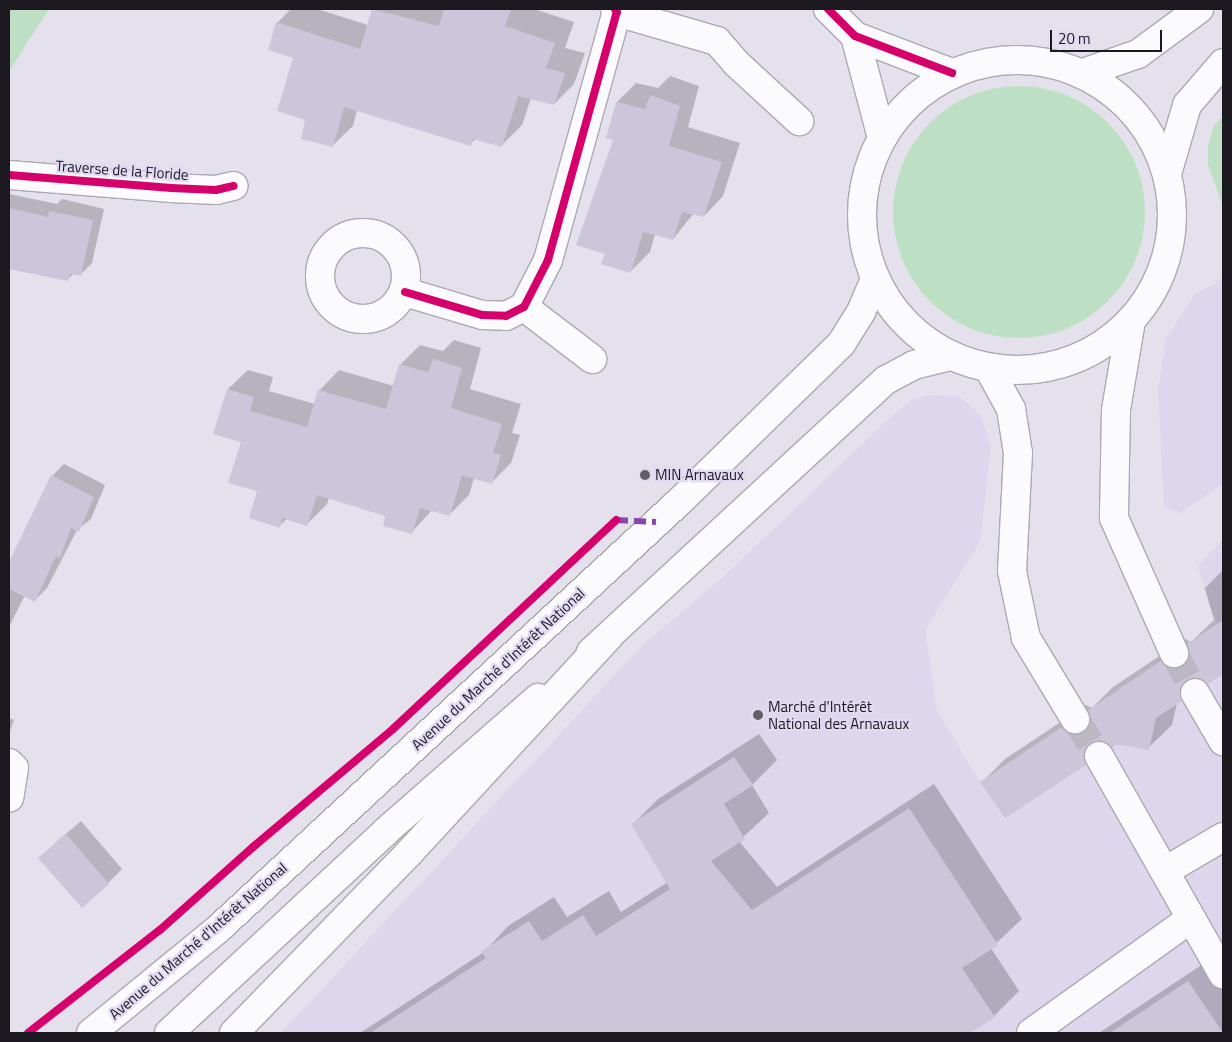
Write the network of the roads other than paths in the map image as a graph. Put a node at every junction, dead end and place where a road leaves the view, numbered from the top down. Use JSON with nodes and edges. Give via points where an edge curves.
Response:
{"nodes":[{"id":1,"x":828,"y":9,"type":"edge"},
{"id":2,"x":1199,"y":9,"type":"edge"},
{"id":3,"x":616,"y":10,"type":"edge"},
{"id":4,"x":855,"y":36,"type":"junction"},
{"id":5,"x":1223,"y":63,"type":"edge"},
{"id":6,"x":952,"y":73,"type":"junction"},
{"id":7,"x":1083,"y":73,"type":"junction"},
{"id":8,"x":799,"y":122,"type":"dead end"},
{"id":9,"x":882,"y":138,"type":"junction"},
{"id":10,"x":1167,"y":174,"type":"junction"},
{"id":11,"x":9,"y":176,"type":"edge"},
{"id":12,"x":234,"y":186,"type":"dead end"},
{"id":13,"x":875,"y":279,"type":"junction"},
{"id":14,"x":405,"y":292,"type":"dead end"},
{"id":15,"x":524,"y":307,"type":"junction"},
{"id":16,"x":1132,"y":321,"type":"junction"},
{"id":17,"x":950,"y":356,"type":"junction"},
{"id":18,"x":592,"y":359,"type":"dead end"},
{"id":19,"x":989,"y":369,"type":"junction"},
{"id":20,"x":609,"y":636,"type":"junction"},
{"id":21,"x":1174,"y":653,"type":"tunnel mouth"},
{"id":22,"x":1195,"y":693,"type":"tunnel mouth"},
{"id":23,"x":1075,"y":719,"type":"tunnel mouth"},
{"id":24,"x":1223,"y":741,"type":"edge"},
{"id":25,"x":1099,"y":756,"type":"tunnel mouth"},
{"id":26,"x":9,"y":763,"type":"edge"},
{"id":27,"x":9,"y":798,"type":"edge"},
{"id":28,"x":1223,"y":837,"type":"edge"},
{"id":29,"x":1165,"y":870,"type":"junction"},
{"id":30,"x":1190,"y":920,"type":"junction"},
{"id":31,"x":1223,"y":974,"type":"edge"},
{"id":32,"x":91,"y":1033,"type":"edge"},
{"id":33,"x":169,"y":1033,"type":"edge"},
{"id":34,"x":234,"y":1033,"type":"edge"},
{"id":35,"x":1031,"y":1033,"type":"edge"}],
"edges":[{"from":1,"to":4,"type":"main road"},
{"from":2,"to":7,"type":"main road","via":[[1138,54]]},
{"from":3,"to":8,"type":"main road","via":[[717,41],[736,64]]},
{"from":3,"to":15,"type":"main road","via":[[548,260]]},
{"from":4,"to":6,"type":"main road"},
{"from":4,"to":9,"type":"main road"},
{"from":5,"to":10,"type":"main road","via":[[1187,105]]},
{"from":6,"to":7,"type":"main road","via":[[995,60],[1040,60]]},
{"from":6,"to":9,"type":"main road","via":[[912,100]]},
{"from":7,"to":10,"type":"main road","via":[[1120,98],[1150,132]]},
{"from":9,"to":13,"type":"main road","via":[[865,184],[862,232]]},
{"from":10,"to":16,"type":"main road","via":[[1173,214],[1168,254],[1154,290]]},
{"from":11,"to":12,"type":"main road","name":"Traverse de la Floride","via":[[216,190]]},
{"from":13,"to":17,"type":"main road","via":[[906,324]]},
{"from":13,"to":32,"type":"main road","name":"Avenue du Marché d'Intérêt National","via":[[842,344],[680,501],[217,930]]},
{"from":14,"to":15,"type":"main road","via":[[482,316],[506,316]]},
{"from":15,"to":18,"type":"main road"},
{"from":16,"to":19,"type":"main road","via":[[1101,346],[1066,363],[1028,371]]},
{"from":16,"to":21,"type":"main road","via":[[1116,410],[1114,518]]},
{"from":17,"to":19,"type":"main road"},
{"from":17,"to":20,"type":"main road","via":[[914,365],[886,380]]},
{"from":19,"to":23,"type":"main road","via":[[1011,409],[1018,453],[1012,571],[1026,638]]},
{"from":20,"to":33,"type":"main road","via":[[386,831]]},
{"from":20,"to":34,"type":"main road","via":[[409,853]]},
{"from":22,"to":24,"type":"main road"},
{"from":25,"to":29,"type":"main road"},
{"from":26,"to":27,"type":"main road","via":[[14,768]]},
{"from":28,"to":29,"type":"main road"},
{"from":29,"to":30,"type":"main road"},
{"from":30,"to":31,"type":"main road"},
{"from":30,"to":35,"type":"main road"}]}
